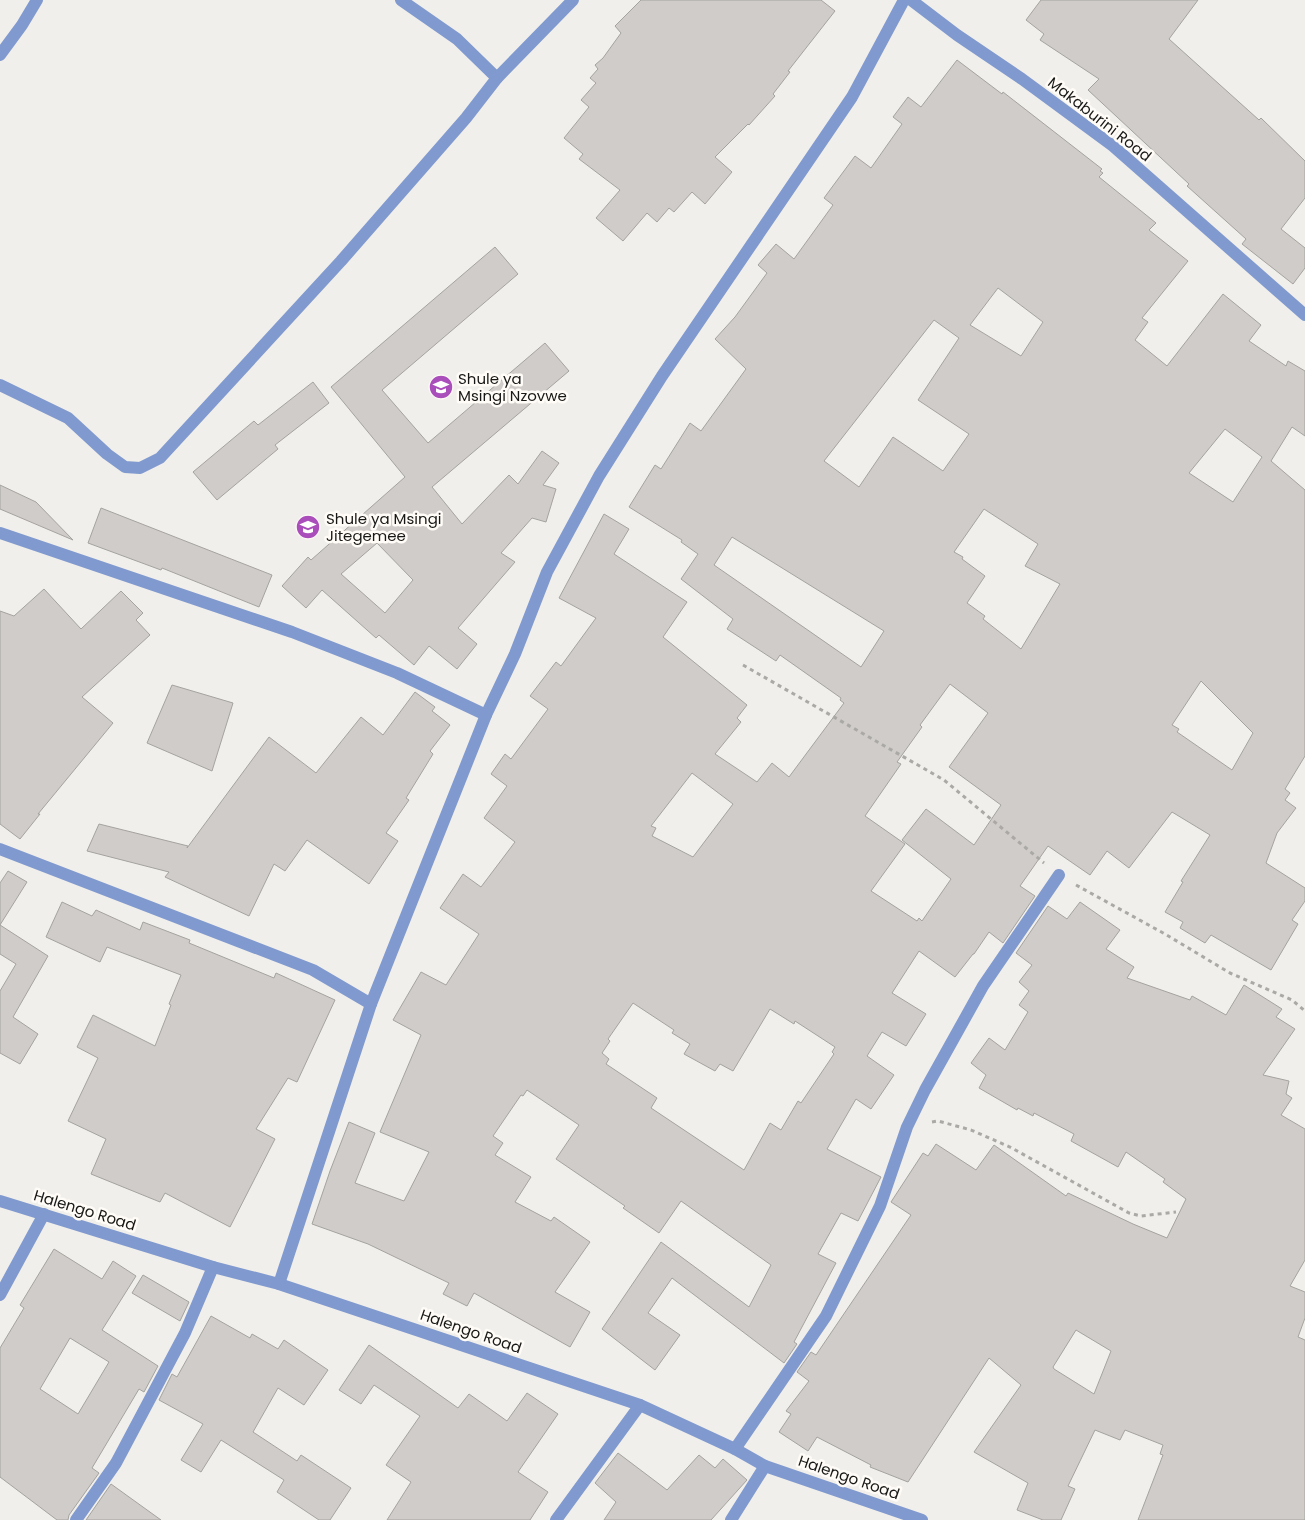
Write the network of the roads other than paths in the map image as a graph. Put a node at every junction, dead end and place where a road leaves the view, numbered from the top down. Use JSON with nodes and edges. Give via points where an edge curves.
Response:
{"nodes":[{"id":1,"x":37,"y":0,"type":"edge"},
{"id":2,"x":402,"y":0,"type":"edge"},
{"id":3,"x":573,"y":0,"type":"edge"},
{"id":4,"x":904,"y":0,"type":"edge"},
{"id":5,"x":911,"y":0,"type":"edge"},
{"id":6,"x":0,"y":54,"type":"edge"},
{"id":7,"x":497,"y":78,"type":"junction"},
{"id":8,"x":1305,"y":315,"type":"edge"},
{"id":9,"x":0,"y":385,"type":"edge"},
{"id":10,"x":0,"y":533,"type":"edge"},
{"id":11,"x":486,"y":715,"type":"junction"},
{"id":12,"x":0,"y":850,"type":"edge"},
{"id":13,"x":1059,"y":875,"type":"road end"},
{"id":14,"x":370,"y":1004,"type":"junction"},
{"id":15,"x":0,"y":1201,"type":"edge"},
{"id":16,"x":44,"y":1214,"type":"junction"},
{"id":17,"x":213,"y":1267,"type":"junction"},
{"id":18,"x":279,"y":1284,"type":"junction"},
{"id":19,"x":0,"y":1295,"type":"edge"},
{"id":20,"x":640,"y":1405,"type":"junction"},
{"id":21,"x":735,"y":1449,"type":"junction"},
{"id":22,"x":765,"y":1466,"type":"junction"},
{"id":23,"x":76,"y":1520,"type":"edge"},
{"id":24,"x":556,"y":1520,"type":"edge"},
{"id":25,"x":731,"y":1520,"type":"edge"},
{"id":26,"x":922,"y":1520,"type":"edge"}],
"edges":[{"from":1,"to":6,"type":"street"},
{"from":2,"to":7,"type":"street","via":[[457,39]]},
{"from":3,"to":7,"type":"street"},
{"from":4,"to":11,"type":"street","via":[[852,97],[662,376],[599,476],[547,572],[515,654]]},
{"from":5,"to":8,"type":"street","name":"Makaburini Road","via":[[1113,146]]},
{"from":7,"to":9,"type":"street","via":[[341,261],[160,458],[140,468],[126,467],[68,418]]},
{"from":10,"to":11,"type":"street","via":[[292,632],[397,673]]},
{"from":11,"to":14,"type":"street"},
{"from":12,"to":14,"type":"street","via":[[313,970]]},
{"from":13,"to":21,"type":"street","via":[[983,986],[925,1090],[907,1127],[880,1206],[826,1316]]},
{"from":14,"to":18,"type":"street"},
{"from":15,"to":16,"type":"street","name":"Halengo Road"},
{"from":16,"to":17,"type":"street","name":"Halengo Road"},
{"from":16,"to":19,"type":"street"},
{"from":17,"to":18,"type":"street","name":"Halengo Road"},
{"from":17,"to":23,"type":"street","via":[[185,1333],[116,1463]]},
{"from":18,"to":20,"type":"street","name":"Halengo Road"},
{"from":20,"to":21,"type":"street","name":"Halengo Road"},
{"from":20,"to":24,"type":"street"},
{"from":21,"to":22,"type":"street","name":"Halengo Road"},
{"from":22,"to":25,"type":"street"},
{"from":22,"to":26,"type":"street","name":"Halengo Road"}]}
